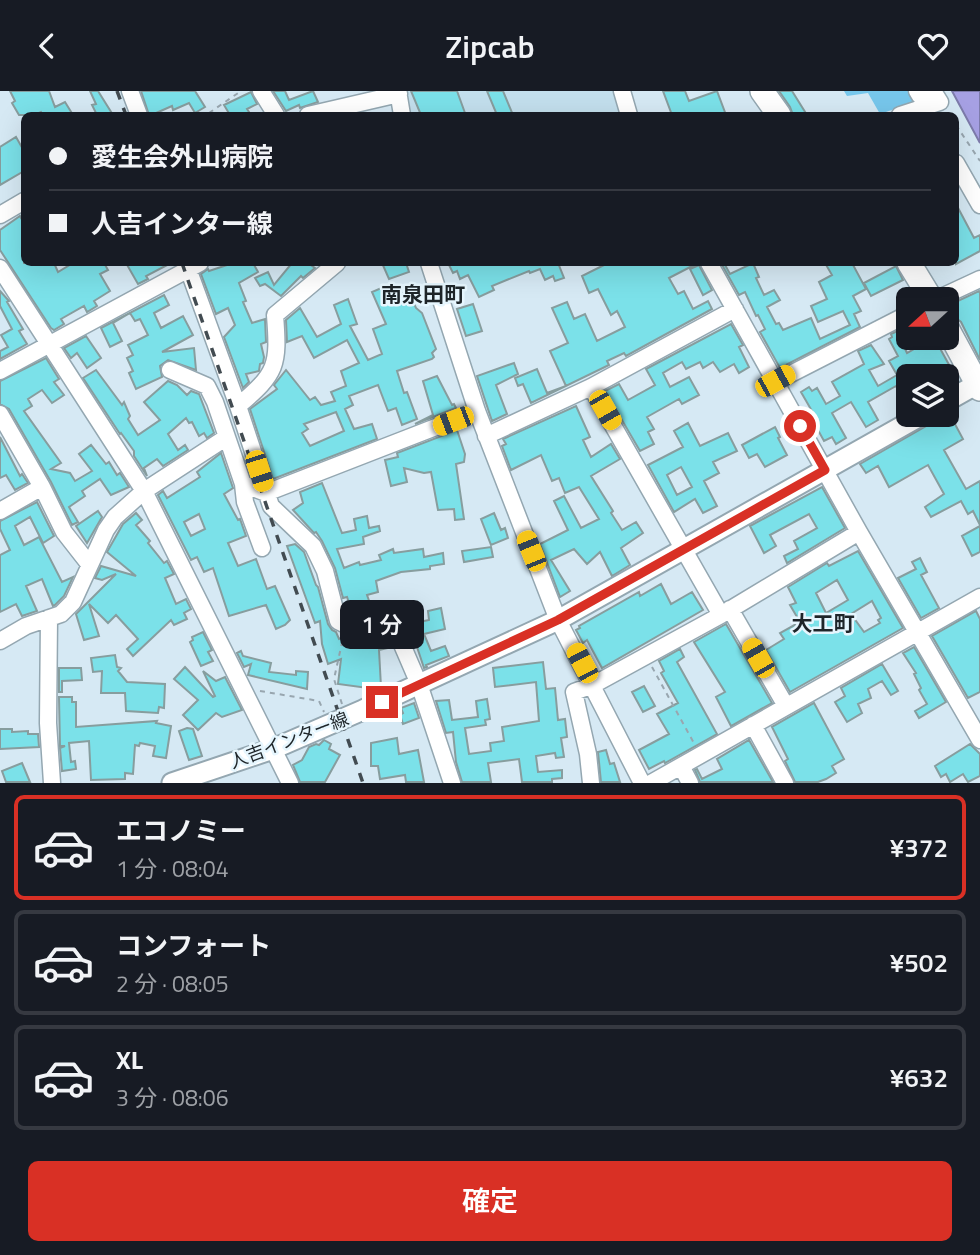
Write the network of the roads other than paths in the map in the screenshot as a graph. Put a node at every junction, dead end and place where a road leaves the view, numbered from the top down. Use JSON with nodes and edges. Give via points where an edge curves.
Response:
{"nodes":[{"id":1,"x":130,"y":91,"type":"edge"},
{"id":2,"x":261,"y":91,"type":"edge"},
{"id":3,"x":622,"y":91,"type":"edge"},
{"id":4,"x":762,"y":91,"type":"edge"},
{"id":5,"x":398,"y":93,"type":"edge"},
{"id":6,"x":924,"y":93,"type":"edge"},
{"id":7,"x":138,"y":112,"type":"edge"},
{"id":8,"x":274,"y":112,"type":"edge"},
{"id":9,"x":320,"y":112,"type":"edge"},
{"id":10,"x":401,"y":112,"type":"edge"},
{"id":11,"x":628,"y":112,"type":"edge"},
{"id":12,"x":777,"y":112,"type":"edge"},
{"id":13,"x":909,"y":112,"type":"edge"},
{"id":14,"x":959,"y":168,"type":"edge"},
{"id":15,"x":21,"y":203,"type":"edge"},
{"id":16,"x":980,"y":205,"type":"edge"},
{"id":17,"x":0,"y":215,"type":"edge"},
{"id":18,"x":189,"y":266,"type":"edge"},
{"id":19,"x":191,"y":266,"type":"edge"},
{"id":20,"x":333,"y":266,"type":"edge"},
{"id":21,"x":430,"y":266,"type":"edge"},
{"id":22,"x":711,"y":266,"type":"edge"},
{"id":23,"x":911,"y":266,"type":"edge"},
{"id":24,"x":0,"y":268,"type":"edge"},
{"id":25,"x":980,"y":279,"type":"edge"},
{"id":26,"x":924,"y":287,"type":"edge"},
{"id":27,"x":959,"y":289,"type":"edge"},
{"id":28,"x":735,"y":309,"type":"junction"},
{"id":29,"x":896,"y":320,"type":"edge"},
{"id":30,"x":51,"y":344,"type":"junction"},
{"id":31,"x":959,"y":349,"type":"edge"},
{"id":32,"x":170,"y":370,"type":"dead end"},
{"id":33,"x":0,"y":371,"type":"edge"},
{"id":34,"x":775,"y":381,"type":"junction"},
{"id":35,"x":979,"y":385,"type":"edge"},
{"id":36,"x":591,"y":387,"type":"junction"},
{"id":37,"x":959,"y":395,"type":"edge"},
{"id":38,"x":238,"y":406,"type":"junction"},
{"id":39,"x":477,"y":411,"type":"junction"},
{"id":40,"x":0,"y":414,"type":"edge"},
{"id":41,"x":901,"y":427,"type":"edge"},
{"id":42,"x":486,"y":436,"type":"junction"},
{"id":43,"x":227,"y":437,"type":"junction"},
{"id":44,"x":825,"y":470,"type":"junction"},
{"id":45,"x":243,"y":484,"type":"junction"},
{"id":46,"x":42,"y":487,"type":"junction"},
{"id":47,"x":144,"y":491,"type":"junction"},
{"id":48,"x":266,"y":493,"type":"junction"},
{"id":49,"x":0,"y":511,"type":"edge"},
{"id":50,"x":859,"y":531,"type":"junction"},
{"id":51,"x":262,"y":548,"type":"dead end"},
{"id":52,"x":685,"y":549,"type":"junction"},
{"id":53,"x":89,"y":564,"type":"junction"},
{"id":54,"x":980,"y":597,"type":"edge"},
{"id":55,"x":726,"y":612,"type":"junction"},
{"id":56,"x":50,"y":618,"type":"junction"},
{"id":57,"x":558,"y":620,"type":"junction"},
{"id":58,"x":917,"y":632,"type":"junction"},
{"id":59,"x":0,"y":641,"type":"edge"},
{"id":60,"x":419,"y":684,"type":"junction"},
{"id":61,"x":593,"y":685,"type":"junction"},
{"id":62,"x":786,"y":706,"type":"junction"},
{"id":63,"x":753,"y":725,"type":"junction"},
{"id":64,"x":980,"y":740,"type":"edge"},
{"id":65,"x":273,"y":749,"type":"junction"},
{"id":66,"x":681,"y":766,"type":"junction"},
{"id":67,"x":52,"y":782,"type":"edge"},
{"id":68,"x":175,"y":782,"type":"edge"},
{"id":69,"x":290,"y":782,"type":"edge"},
{"id":70,"x":452,"y":782,"type":"edge"},
{"id":71,"x":591,"y":782,"type":"edge"},
{"id":72,"x":642,"y":782,"type":"edge"},
{"id":73,"x":651,"y":782,"type":"edge"},
{"id":74,"x":690,"y":782,"type":"edge"},
{"id":75,"x":785,"y":782,"type":"edge"}],
"edges":[{"from":1,"to":7,"type":"street"},
{"from":2,"to":8,"type":"street"},
{"from":3,"to":11,"type":"street"},
{"from":4,"to":12,"type":"highway"},
{"from":5,"to":9,"type":"street"},
{"from":5,"to":10,"type":"street"},
{"from":6,"to":13,"type":"street","via":[[940,102]]},
{"from":14,"to":16,"type":"street"},
{"from":15,"to":17,"type":"street"},
{"from":18,"to":30,"type":"street"},
{"from":19,"to":38,"type":"street"},
{"from":20,"to":38,"type":"street","via":[[275,316],[278,349],[274,367]]},
{"from":21,"to":39,"type":"street"},
{"from":22,"to":28,"type":"street"},
{"from":23,"to":26,"type":"highway"},
{"from":24,"to":30,"type":"street"},
{"from":25,"to":27,"type":"street"},
{"from":28,"to":34,"type":"street"},
{"from":28,"to":36,"type":"street"},
{"from":29,"to":34,"type":"street"},
{"from":30,"to":33,"type":"street"},
{"from":30,"to":47,"type":"street"},
{"from":31,"to":35,"type":"highway"},
{"from":32,"to":43,"type":"street","via":[[207,386]]},
{"from":34,"to":44,"type":"street"},
{"from":35,"to":37,"type":"main road"},
{"from":36,"to":42,"type":"street"},
{"from":36,"to":52,"type":"street"},
{"from":38,"to":48,"type":"street"},
{"from":39,"to":42,"type":"street"},
{"from":39,"to":48,"type":"street"},
{"from":40,"to":46,"type":"street"},
{"from":41,"to":44,"type":"main road","name":"人吉インター線"},
{"from":42,"to":57,"type":"street"},
{"from":43,"to":45,"type":"street"},
{"from":43,"to":47,"type":"street"},
{"from":44,"to":50,"type":"street"},
{"from":44,"to":52,"type":"main road","name":"人吉インター線"},
{"from":45,"to":48,"type":"street"},
{"from":45,"to":51,"type":"street","via":[[244,502]]},
{"from":46,"to":49,"type":"street"},
{"from":46,"to":53,"type":"street","via":[[64,532]]},
{"from":47,"to":53,"type":"street","via":[[115,517]]},
{"from":47,"to":65,"type":"street"},
{"from":48,"to":60,"type":"street","via":[[271,506],[313,546],[326,571],[338,621],[348,626],[391,619]]},
{"from":50,"to":55,"type":"street"},
{"from":50,"to":58,"type":"street"},
{"from":52,"to":55,"type":"street"},
{"from":52,"to":57,"type":"main road","name":"人吉インター線"},
{"from":53,"to":56,"type":"street","via":[[73,602]]},
{"from":54,"to":58,"type":"street"},
{"from":55,"to":61,"type":"street"},
{"from":55,"to":62,"type":"street"},
{"from":56,"to":59,"type":"street"},
{"from":56,"to":67,"type":"street"},
{"from":57,"to":60,"type":"main road","name":"人吉インター線"},
{"from":57,"to":61,"type":"street"},
{"from":58,"to":62,"type":"street"},
{"from":58,"to":64,"type":"street"},
{"from":60,"to":65,"type":"main road","name":"人吉インター線"},
{"from":60,"to":70,"type":"street"},
{"from":61,"to":71,"type":"street","via":[[574,692]]},
{"from":61,"to":72,"type":"street"},
{"from":62,"to":63,"type":"street"},
{"from":63,"to":66,"type":"street"},
{"from":63,"to":75,"type":"street"},
{"from":65,"to":68,"type":"main road","name":"人吉インター線"},
{"from":65,"to":69,"type":"street"},
{"from":66,"to":73,"type":"street"},
{"from":66,"to":74,"type":"street"}]}
